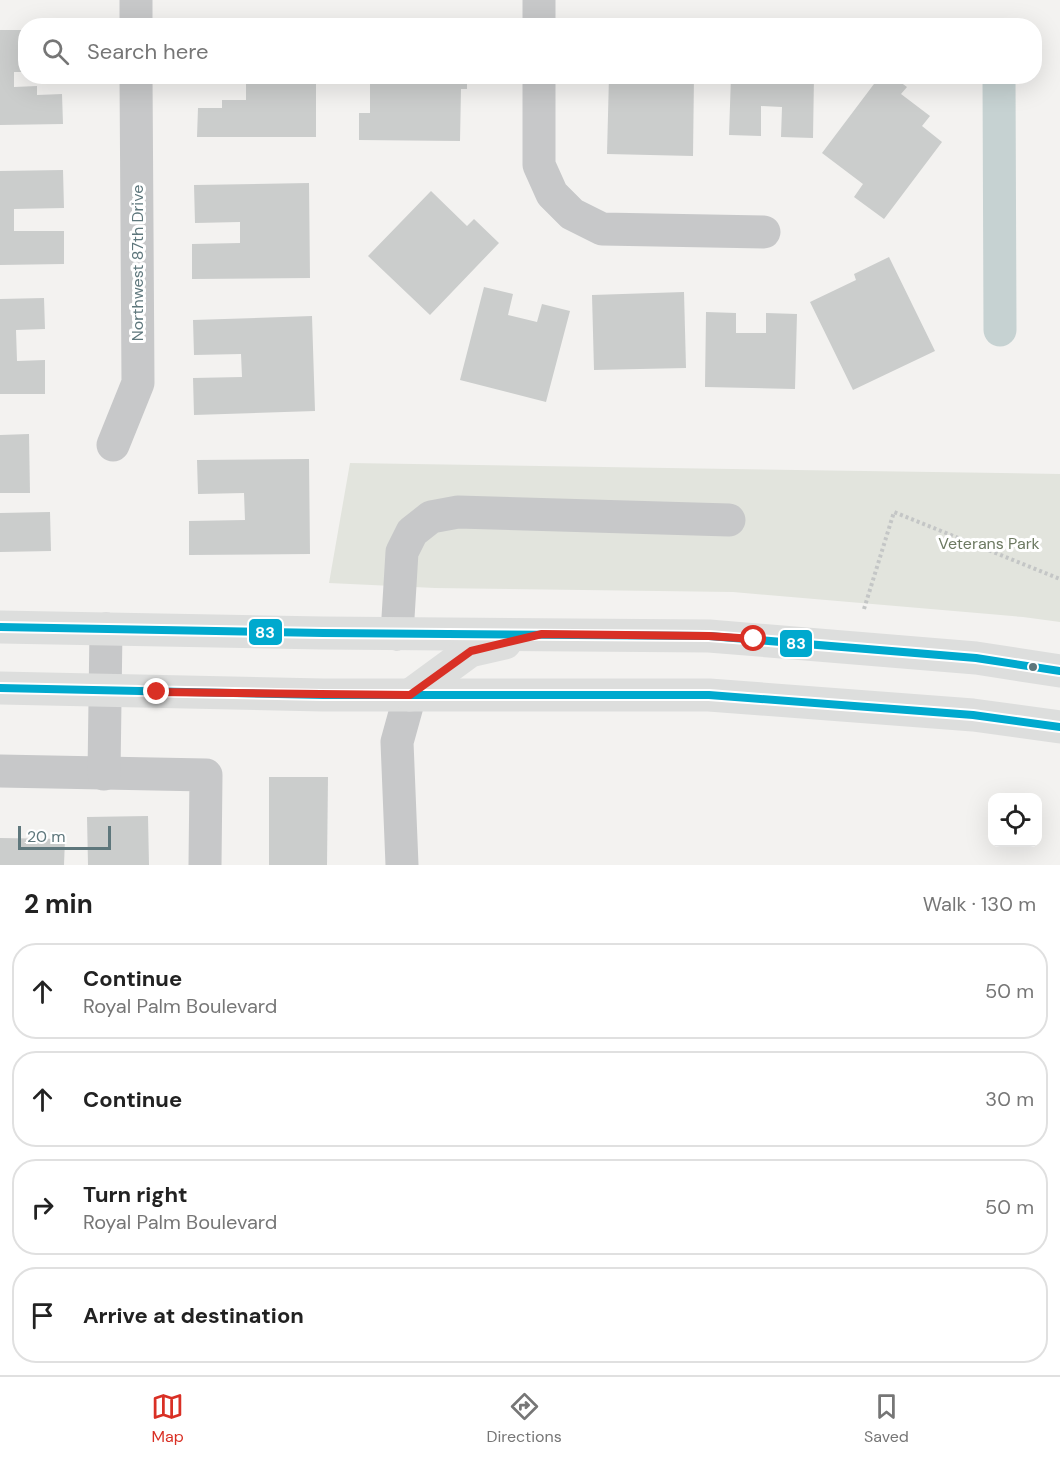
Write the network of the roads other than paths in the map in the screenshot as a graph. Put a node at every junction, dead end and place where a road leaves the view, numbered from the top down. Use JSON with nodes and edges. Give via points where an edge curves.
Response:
{"nodes":[{"id":1,"x":136,"y":0,"type":"edge"},
{"id":2,"x":539,"y":0,"type":"edge"},
{"id":3,"x":136,"y":18,"type":"edge"},
{"id":4,"x":539,"y":18,"type":"edge"},
{"id":5,"x":136,"y":84,"type":"edge"},
{"id":6,"x":539,"y":84,"type":"edge"},
{"id":7,"x":764,"y":232,"type":"dead end"},
{"id":8,"x":113,"y":445,"type":"dead end"},
{"id":9,"x":729,"y":520,"type":"dead end"},
{"id":10,"x":0,"y":627,"type":"edge"},
{"id":11,"x":106,"y":629,"type":"junction"},
{"id":12,"x":397,"y":634,"type":"junction"},
{"id":13,"x":542,"y":634,"type":"junction"},
{"id":14,"x":1060,"y":671,"type":"edge"},
{"id":15,"x":0,"y":688,"type":"edge"},
{"id":16,"x":105,"y":690,"type":"junction"},
{"id":17,"x":410,"y":695,"type":"junction"},
{"id":18,"x":1060,"y":727,"type":"edge"},
{"id":19,"x":0,"y":771,"type":"edge"},
{"id":20,"x":104,"y":774,"type":"junction"},
{"id":21,"x":205,"y":865,"type":"edge"},
{"id":22,"x":402,"y":865,"type":"edge"}],
"edges":[{"from":1,"to":3,"type":"street"},
{"from":2,"to":4,"type":"street"},
{"from":5,"to":8,"type":"street","name":"Northwest 87th Drive","via":[[138,383]]},
{"from":6,"to":7,"type":"street","via":[[539,165],[552,194],[572,214],[602,229]]},
{"from":9,"to":12,"type":"street","via":[[458,512],[431,517],[412,532],[402,552]]},
{"from":10,"to":11,"type":"main road"},
{"from":11,"to":12,"type":"main road"},
{"from":11,"to":16,"type":"street"},
{"from":12,"to":13,"type":"main road"},
{"from":13,"to":14,"type":"main road","via":[[709,636],[976,658]]},
{"from":13,"to":17,"type":"main road","via":[[471,651]]},
{"from":15,"to":16,"type":"main road"},
{"from":16,"to":17,"type":"main road"},
{"from":16,"to":20,"type":"street"},
{"from":17,"to":18,"type":"main road","via":[[709,695],[974,715]]},
{"from":17,"to":22,"type":"street","via":[[397,742]]},
{"from":19,"to":20,"type":"street"},
{"from":20,"to":21,"type":"street","via":[[206,775]]}]}
